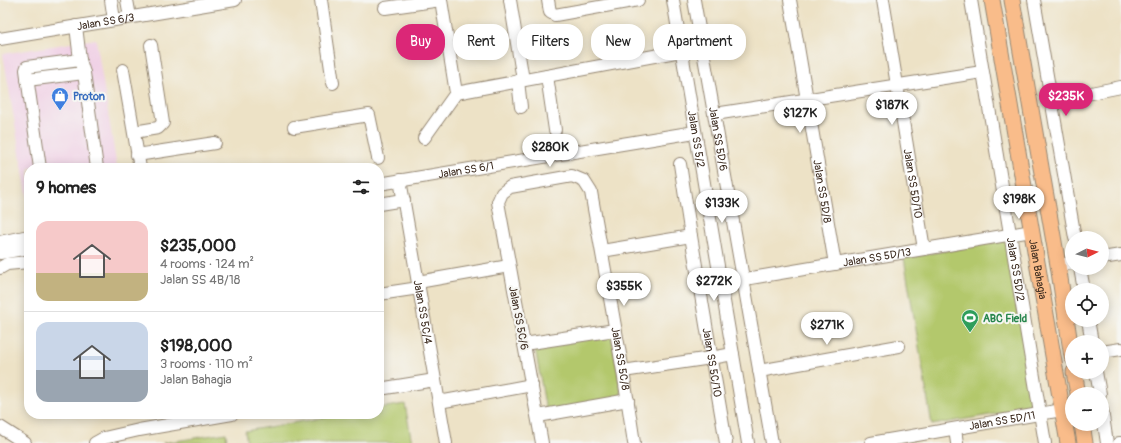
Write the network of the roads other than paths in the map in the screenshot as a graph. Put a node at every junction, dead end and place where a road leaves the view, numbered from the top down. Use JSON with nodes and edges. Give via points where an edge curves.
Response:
{"nodes":[{"id":1,"x":111,"y":0,"type":"edge"},
{"id":2,"x":127,"y":0,"type":"edge"},
{"id":3,"x":230,"y":0,"type":"edge"},
{"id":4,"x":321,"y":0,"type":"edge"},
{"id":5,"x":441,"y":0,"type":"edge"},
{"id":6,"x":510,"y":0,"type":"edge"},
{"id":7,"x":548,"y":0,"type":"edge"},
{"id":8,"x":638,"y":0,"type":"edge"},
{"id":9,"x":672,"y":0,"type":"edge"},
{"id":10,"x":694,"y":0,"type":"edge"},
{"id":11,"x":790,"y":0,"type":"edge"},
{"id":12,"x":883,"y":0,"type":"edge"},
{"id":13,"x":971,"y":0,"type":"edge"},
{"id":14,"x":1034,"y":0,"type":"edge"},
{"id":15,"x":1012,"y":3,"type":"edge"},
{"id":16,"x":994,"y":5,"type":"edge"},
{"id":17,"x":385,"y":8,"type":"dead end"},
{"id":18,"x":130,"y":17,"type":"junction"},
{"id":19,"x":114,"y":20,"type":"junction"},
{"id":20,"x":676,"y":24,"type":"edge"},
{"id":21,"x":76,"y":26,"type":"junction"},
{"id":22,"x":0,"y":39,"type":"edge"},
{"id":23,"x":151,"y":45,"type":"dead end"},
{"id":24,"x":653,"y":56,"type":"edge"},
{"id":25,"x":80,"y":60,"type":"junction"},
{"id":26,"x":683,"y":60,"type":"edge"},
{"id":27,"x":123,"y":70,"type":"dead end"},
{"id":28,"x":982,"y":72,"type":"junction"},
{"id":29,"x":84,"y":73,"type":"junction"},
{"id":30,"x":547,"y":76,"type":"junction"},
{"id":31,"x":27,"y":80,"type":"junction"},
{"id":32,"x":520,"y":81,"type":"junction"},
{"id":33,"x":333,"y":83,"type":"dead end"},
{"id":34,"x":897,"y":85,"type":"junction"},
{"id":35,"x":1121,"y":87,"type":"edge"},
{"id":36,"x":456,"y":93,"type":"junction"},
{"id":37,"x":807,"y":100,"type":"junction"},
{"id":38,"x":1051,"y":101,"type":"junction"},
{"id":39,"x":521,"y":107,"type":"dead end"},
{"id":40,"x":715,"y":114,"type":"junction"},
{"id":41,"x":294,"y":127,"type":"dead end"},
{"id":42,"x":554,"y":130,"type":"dead end"},
{"id":43,"x":134,"y":132,"type":"junction"},
{"id":44,"x":695,"y":132,"type":"junction"},
{"id":45,"x":424,"y":138,"type":"dead end"},
{"id":46,"x":215,"y":143,"type":"dead end"},
{"id":47,"x":138,"y":155,"type":"junction"},
{"id":48,"x":378,"y":158,"type":"dead end"},
{"id":49,"x":39,"y":163,"type":"edge"},
{"id":50,"x":96,"y":163,"type":"edge"},
{"id":51,"x":139,"y":163,"type":"edge"},
{"id":52,"x":680,"y":164,"type":"dead end"},
{"id":53,"x":400,"y":180,"type":"junction"},
{"id":54,"x":384,"y":183,"type":"edge"},
{"id":55,"x":502,"y":193,"type":"joint"},
{"id":56,"x":404,"y":200,"type":"junction"},
{"id":57,"x":384,"y":203,"type":"edge"},
{"id":58,"x":1032,"y":231,"type":"junction"},
{"id":59,"x":1074,"y":231,"type":"edge"},
{"id":60,"x":1010,"y":235,"type":"junction"},
{"id":61,"x":691,"y":236,"type":"junction"},
{"id":62,"x":24,"y":237,"type":"edge"},
{"id":63,"x":0,"y":242,"type":"edge"},
{"id":64,"x":24,"y":249,"type":"edge"},
{"id":65,"x":924,"y":249,"type":"junction"},
{"id":66,"x":602,"y":251,"type":"junction"},
{"id":67,"x":0,"y":253,"type":"edge"},
{"id":68,"x":1121,"y":255,"type":"edge"},
{"id":69,"x":1109,"y":257,"type":"edge"},
{"id":70,"x":24,"y":262,"type":"edge"},
{"id":71,"x":835,"y":264,"type":"junction"},
{"id":72,"x":1065,"y":264,"type":"edge"},
{"id":73,"x":509,"y":266,"type":"junction"},
{"id":74,"x":0,"y":268,"type":"edge"},
{"id":75,"x":1066,"y":275,"type":"edge"},
{"id":76,"x":744,"y":280,"type":"junction"},
{"id":77,"x":721,"y":283,"type":"junction"},
{"id":78,"x":419,"y":285,"type":"junction"},
{"id":79,"x":384,"y":293,"type":"edge"},
{"id":80,"x":616,"y":330,"type":"junction"},
{"id":81,"x":1070,"y":335,"type":"edge"},
{"id":82,"x":524,"y":344,"type":"junction"},
{"id":83,"x":899,"y":346,"type":"dead end"},
{"id":84,"x":1052,"y":348,"type":"junction"},
{"id":85,"x":1121,"y":349,"type":"edge"},
{"id":86,"x":1065,"y":350,"type":"edge"},
{"id":87,"x":1109,"y":351,"type":"edge"},
{"id":88,"x":733,"y":354,"type":"junction"},
{"id":89,"x":711,"y":358,"type":"junction"},
{"id":90,"x":623,"y":371,"type":"junction"},
{"id":91,"x":759,"y":371,"type":"junction"},
{"id":92,"x":435,"y":380,"type":"junction"},
{"id":93,"x":532,"y":385,"type":"junction"},
{"id":94,"x":384,"y":388,"type":"edge"},
{"id":95,"x":628,"y":400,"type":"junction"},
{"id":96,"x":439,"y":402,"type":"junction"},
{"id":97,"x":1062,"y":410,"type":"junction"},
{"id":98,"x":1040,"y":414,"type":"junction"},
{"id":99,"x":538,"y":416,"type":"junction"},
{"id":100,"x":167,"y":419,"type":"edge"},
{"id":101,"x":0,"y":427,"type":"edge"},
{"id":102,"x":955,"y":429,"type":"junction"},
{"id":103,"x":1083,"y":431,"type":"edge"},
{"id":104,"x":1105,"y":431,"type":"edge"},
{"id":105,"x":24,"y":443,"type":"edge"},
{"id":106,"x":95,"y":443,"type":"edge"},
{"id":107,"x":446,"y":443,"type":"edge"},
{"id":108,"x":542,"y":443,"type":"edge"},
{"id":109,"x":634,"y":443,"type":"edge"},
{"id":110,"x":726,"y":443,"type":"edge"},
{"id":111,"x":748,"y":443,"type":"edge"},
{"id":112,"x":772,"y":443,"type":"edge"},
{"id":113,"x":871,"y":443,"type":"edge"},
{"id":114,"x":958,"y":443,"type":"edge"},
{"id":115,"x":1045,"y":443,"type":"edge"},
{"id":116,"x":1068,"y":443,"type":"edge"},
{"id":117,"x":1085,"y":443,"type":"edge"},
{"id":118,"x":1107,"y":443,"type":"edge"}],
"edges":[{"from":1,"to":19,"type":"street"},
{"from":2,"to":18,"type":"street"},
{"from":3,"to":18,"type":"street","name":"Jalan SS 6/3"},
{"from":4,"to":33,"type":"street"},
{"from":5,"to":17,"type":"street"},
{"from":5,"to":36,"type":"street"},
{"from":6,"to":32,"type":"street"},
{"from":7,"to":8,"type":"street","via":[[550,12],[555,15]]},
{"from":9,"to":20,"type":"street","name":"Jalan SS 5/2"},
{"from":10,"to":40,"type":"street","name":"Jalan SS 5D/6"},
{"from":11,"to":37,"type":"street","name":"Jalan SS 5D/8"},
{"from":12,"to":34,"type":"street","name":"Jalan SS 5D/10"},
{"from":13,"to":28,"type":"street","name":"Jalan SS 5D/2"},
{"from":14,"to":38,"type":"street"},
{"from":15,"to":72,"type":"main road","name":"Jalan Bahagia"},
{"from":16,"to":58,"type":"main road","name":"Jalan Bahagia"},
{"from":18,"to":19,"type":"street","name":"Jalan SS 6/3"},
{"from":19,"to":21,"type":"street","name":"Jalan SS 6/3"},
{"from":21,"to":22,"type":"street","name":"Jalan SS 6/3"},
{"from":21,"to":25,"type":"street"},
{"from":23,"to":43,"type":"street","via":[[163,123],[158,128]]},
{"from":24,"to":30,"type":"street"},
{"from":25,"to":29,"type":"street"},
{"from":25,"to":31,"type":"street","via":[[27,67]]},
{"from":26,"to":44,"type":"street","name":"Jalan SS 5/2"},
{"from":27,"to":43,"type":"street"},
{"from":28,"to":34,"type":"street"},
{"from":28,"to":60,"type":"street","name":"Jalan SS 5D/2"},
{"from":29,"to":31,"type":"street"},
{"from":29,"to":50,"type":"street"},
{"from":30,"to":32,"type":"street"},
{"from":30,"to":42,"type":"street"},
{"from":31,"to":49,"type":"street"},
{"from":32,"to":36,"type":"street"},
{"from":32,"to":39,"type":"street"},
{"from":34,"to":37,"type":"street"},
{"from":34,"to":65,"type":"street","name":"Jalan SS 5D/10"},
{"from":35,"to":38,"type":"street"},
{"from":36,"to":45,"type":"street"},
{"from":37,"to":40,"type":"street"},
{"from":37,"to":71,"type":"street","name":"Jalan SS 5D/8"},
{"from":38,"to":59,"type":"street"},
{"from":40,"to":76,"type":"street","name":"Jalan SS 5D/6"},
{"from":41,"to":48,"type":"street","via":[[369,115]]},
{"from":43,"to":47,"type":"street"},
{"from":44,"to":53,"type":"street","name":"Jalan SS 6/1"},
{"from":44,"to":77,"type":"street","name":"Jalan SS 5/2"},
{"from":46,"to":47,"type":"street"},
{"from":47,"to":51,"type":"street"},
{"from":52,"to":61,"type":"street","name":"Jalan SS 5C/10"},
{"from":53,"to":54,"type":"street","name":"Jalan SS 6/1"},
{"from":53,"to":56,"type":"street","name":"Jalan SS 5C/4"},
{"from":55,"to":66,"type":"street","name":"Jalan SS 5C/8","via":[[510,187],[542,180],[572,176],[584,181],[591,192]]},
{"from":55,"to":73,"type":"street","name":"Jalan SS 5C/6","via":[[498,202]]},
{"from":56,"to":57,"type":"street"},
{"from":56,"to":78,"type":"street","name":"Jalan SS 5C/4"},
{"from":58,"to":60,"type":"street","name":"Jalan SS 5D/13"},
{"from":58,"to":84,"type":"main road","name":"Jalan Bahagia"},
{"from":60,"to":65,"type":"street","name":"Jalan SS 5D/13"},
{"from":60,"to":98,"type":"street","name":"Jalan SS 5D/2"},
{"from":61,"to":66,"type":"street"},
{"from":61,"to":89,"type":"street","name":"Jalan SS 5C/10"},
{"from":62,"to":63,"type":"street"},
{"from":64,"to":67,"type":"street"},
{"from":65,"to":71,"type":"street","name":"Jalan SS 5D/13"},
{"from":66,"to":80,"type":"street","name":"Jalan SS 5C/8"},
{"from":68,"to":69,"type":"street"},
{"from":70,"to":74,"type":"street","via":[[7,264]]},
{"from":71,"to":76,"type":"street","name":"Jalan SS 5D/13"},
{"from":73,"to":78,"type":"street"},
{"from":73,"to":82,"type":"street","name":"Jalan SS 5C/6"},
{"from":75,"to":81,"type":"main road","name":"Jalan Bahagia"},
{"from":76,"to":77,"type":"street","name":"Jalan SS 5D/13"},
{"from":76,"to":91,"type":"street","name":"Jalan SS 5D/6"},
{"from":77,"to":88,"type":"street","name":"Jalan SS 5/2"},
{"from":78,"to":79,"type":"street"},
{"from":78,"to":92,"type":"street","name":"Jalan SS 5C/4"},
{"from":80,"to":82,"type":"street"},
{"from":80,"to":90,"type":"street","name":"Jalan SS 5C/8"},
{"from":82,"to":93,"type":"street","name":"Jalan SS 5C/6"},
{"from":83,"to":91,"type":"street"},
{"from":84,"to":86,"type":"main road"},
{"from":84,"to":97,"type":"main road","name":"Jalan Bahagia"},
{"from":85,"to":87,"type":"street"},
{"from":88,"to":89,"type":"street"},
{"from":88,"to":111,"type":"street","name":"Jalan SS 5/2"},
{"from":89,"to":90,"type":"street"},
{"from":89,"to":110,"type":"street","name":"Jalan SS 5C/10"},
{"from":90,"to":95,"type":"street","name":"Jalan SS 5C/8"},
{"from":91,"to":112,"type":"street","name":"Jalan SS 5D/6"},
{"from":92,"to":94,"type":"street"},
{"from":92,"to":96,"type":"street","name":"Jalan SS 5C/4"},
{"from":93,"to":96,"type":"street"},
{"from":93,"to":99,"type":"street","name":"Jalan SS 5C/6"},
{"from":95,"to":99,"type":"street"},
{"from":95,"to":109,"type":"street","name":"Jalan SS 5C/8"},
{"from":96,"to":107,"type":"street","name":"Jalan SS 5C/4"},
{"from":97,"to":98,"type":"street","name":"Jalan SS 5D/11"},
{"from":97,"to":116,"type":"main road","name":"Jalan Bahagia"},
{"from":98,"to":102,"type":"street","name":"Jalan SS 5D/11"},
{"from":98,"to":115,"type":"street","name":"Jalan SS 5D/2"},
{"from":99,"to":108,"type":"street","name":"Jalan SS 5C/6"},
{"from":100,"to":106,"type":"street"},
{"from":101,"to":105,"type":"street"},
{"from":102,"to":113,"type":"street","name":"Jalan SS 5D/11"},
{"from":102,"to":114,"type":"street"},
{"from":103,"to":117,"type":"main road"},
{"from":104,"to":118,"type":"street"}]}
